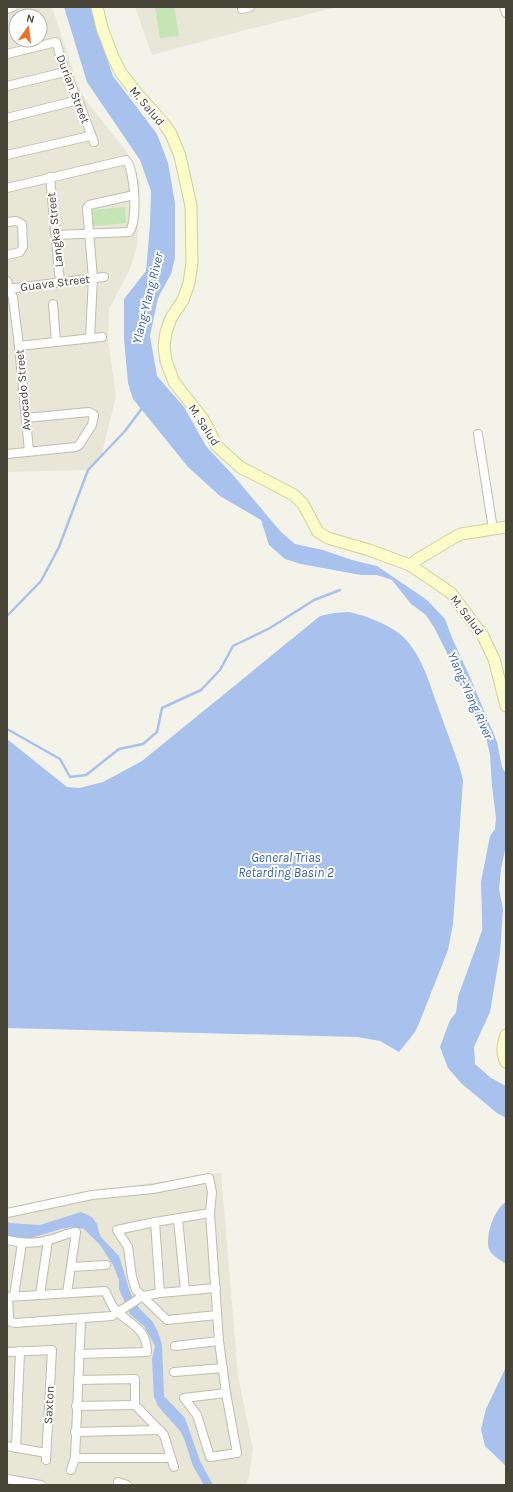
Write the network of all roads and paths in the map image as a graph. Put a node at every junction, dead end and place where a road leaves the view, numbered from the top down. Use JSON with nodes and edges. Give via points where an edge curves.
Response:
{"nodes":[{"id":1,"x":14,"y":7,"type":"edge"},
{"id":2,"x":97,"y":7,"type":"edge"},
{"id":3,"x":504,"y":7,"type":"edge"},
{"id":4,"x":7,"y":9,"type":"edge"},
{"id":5,"x":506,"y":13,"type":"edge"},
{"id":6,"x":48,"y":44,"type":"edge"},
{"id":7,"x":29,"y":48,"type":"edge"},
{"id":8,"x":7,"y":54,"type":"edge"},
{"id":9,"x":65,"y":72,"type":"junction"},
{"id":10,"x":7,"y":86,"type":"edge"},
{"id":11,"x":78,"y":100,"type":"junction"},
{"id":12,"x":7,"y":118,"type":"edge"},
{"id":13,"x":7,"y":155,"type":"edge"},
{"id":14,"x":50,"y":178,"type":"junction"},
{"id":15,"x":7,"y":188,"type":"edge"},
{"id":16,"x":134,"y":195,"type":"junction"},
{"id":17,"x":7,"y":222,"type":"edge"},
{"id":18,"x":90,"y":233,"type":"junction"},
{"id":19,"x":56,"y":235,"type":"junction"},
{"id":20,"x":7,"y":255,"type":"edge"},
{"id":21,"x":104,"y":277,"type":"dead end"},
{"id":22,"x":93,"y":278,"type":"junction"},
{"id":23,"x":60,"y":282,"type":"junction"},
{"id":24,"x":8,"y":286,"type":"edge"},
{"id":25,"x":53,"y":304,"type":"dead end"},
{"id":26,"x":102,"y":337,"type":"dead end"},
{"id":27,"x":90,"y":338,"type":"junction"},
{"id":28,"x":56,"y":342,"type":"junction"},
{"id":29,"x":19,"y":346,"type":"junction"},
{"id":30,"x":26,"y":418,"type":"junction"},
{"id":31,"x":478,"y":434,"type":"dead end"},
{"id":32,"x":29,"y":452,"type":"junction"},
{"id":33,"x":7,"y":454,"type":"edge"},
{"id":34,"x":506,"y":527,"type":"edge"},
{"id":35,"x":493,"y":529,"type":"junction"},
{"id":36,"x":410,"y":566,"type":"junction"},
{"id":37,"x":506,"y":706,"type":"edge"},
{"id":38,"x":506,"y":1035,"type":"edge"},
{"id":39,"x":506,"y":1062,"type":"edge"},
{"id":40,"x":8,"y":1212,"type":"edge"},
{"id":41,"x":210,"y":1213,"type":"junction"},
{"id":42,"x":178,"y":1219,"type":"junction"},
{"id":43,"x":155,"y":1222,"type":"junction"},
{"id":44,"x":7,"y":1240,"type":"edge"},
{"id":45,"x":48,"y":1240,"type":"junction"},
{"id":46,"x":22,"y":1243,"type":"junction"},
{"id":47,"x":106,"y":1265,"type":"dead end"},
{"id":48,"x":71,"y":1267,"type":"junction"},
{"id":49,"x":216,"y":1288,"type":"junction"},
{"id":50,"x":185,"y":1290,"type":"junction"},
{"id":51,"x":67,"y":1293,"type":"junction"},
{"id":52,"x":160,"y":1293,"type":"junction"},
{"id":53,"x":40,"y":1295,"type":"junction"},
{"id":54,"x":10,"y":1296,"type":"edge"},
{"id":55,"x":139,"y":1298,"type":"junction"},
{"id":56,"x":122,"y":1310,"type":"junction"},
{"id":57,"x":217,"y":1315,"type":"junction"},
{"id":58,"x":81,"y":1319,"type":"junction"},
{"id":59,"x":219,"y":1341,"type":"junction"},
{"id":60,"x":175,"y":1346,"type":"dead end"},
{"id":61,"x":20,"y":1351,"type":"junction"},
{"id":62,"x":7,"y":1352,"type":"edge"},
{"id":63,"x":79,"y":1354,"type":"junction"},
{"id":64,"x":223,"y":1368,"type":"junction"},
{"id":65,"x":174,"y":1372,"type":"dead end"},
{"id":66,"x":78,"y":1380,"type":"junction"},
{"id":67,"x":226,"y":1393,"type":"junction"},
{"id":68,"x":76,"y":1406,"type":"junction"},
{"id":69,"x":135,"y":1406,"type":"junction"},
{"id":70,"x":160,"y":1430,"type":"junction"},
{"id":71,"x":75,"y":1432,"type":"junction"},
{"id":72,"x":7,"y":1446,"type":"edge"},
{"id":73,"x":16,"y":1448,"type":"junction"},
{"id":74,"x":74,"y":1458,"type":"junction"},
{"id":75,"x":171,"y":1458,"type":"junction"},
{"id":76,"x":174,"y":1467,"type":"dead end"},
{"id":77,"x":71,"y":1470,"type":"dead end"},
{"id":78,"x":7,"y":1479,"type":"edge"},
{"id":79,"x":118,"y":1482,"type":"dead end"},
{"id":80,"x":41,"y":1485,"type":"edge"},
{"id":81,"x":127,"y":1485,"type":"edge"}],
"edges":[{"from":1,"to":4,"type":"street"},
{"from":2,"to":36,"type":"street","name":"M. Salud","via":[[102,28],[120,73],[170,134],[180,156],[191,206],[192,263],[183,300],[169,325],[164,346],[166,361],[174,382],[203,419],[217,446],[240,467],[294,495],[303,504],[318,532],[328,538]]},
{"from":3,"to":5,"type":"street"},
{"from":6,"to":9,"type":"street","name":"Durian Street","via":[[56,42]]},
{"from":7,"to":8,"type":"street"},
{"from":9,"to":10,"type":"street"},
{"from":9,"to":11,"type":"street","name":"Durian Street"},
{"from":11,"to":12,"type":"street"},
{"from":11,"to":13,"type":"street","name":"Durian Street","via":[[92,139]]},
{"from":14,"to":15,"type":"street"},
{"from":14,"to":16,"type":"street","via":[[126,160],[130,167]]},
{"from":14,"to":19,"type":"street","name":"Langka Street"},
{"from":16,"to":18,"type":"street","via":[[88,206]]},
{"from":16,"to":18,"type":"street","via":[[133,226],[129,232]]},
{"from":17,"to":20,"type":"street","via":[[16,221],[22,224],[23,247],[20,252]]},
{"from":18,"to":19,"type":"street"},
{"from":18,"to":22,"type":"street"},
{"from":19,"to":23,"type":"street","name":"Langka Street"},
{"from":21,"to":22,"type":"street","name":"Guava Street"},
{"from":22,"to":23,"type":"street","name":"Guava Street"},
{"from":22,"to":27,"type":"street"},
{"from":23,"to":24,"type":"street","name":"Guava Street"},
{"from":24,"to":29,"type":"street","name":"Avocado Street"},
{"from":25,"to":28,"type":"street"},
{"from":26,"to":27,"type":"street"},
{"from":27,"to":28,"type":"street"},
{"from":28,"to":29,"type":"street"},
{"from":29,"to":30,"type":"street","name":"Avocado Street"},
{"from":30,"to":32,"type":"street","name":"Avocado Street"},
{"from":30,"to":32,"type":"street","via":[[89,412],[94,415],[92,425],[76,447]]},
{"from":31,"to":35,"type":"street"},
{"from":32,"to":33,"type":"street"},
{"from":34,"to":35,"type":"street"},
{"from":35,"to":36,"type":"street","via":[[455,537]]},
{"from":36,"to":37,"type":"street","name":"M. Salud","via":[[451,593],[483,636],[494,660]]},
{"from":38,"to":39,"type":"street","via":[[503,1045]]},
{"from":40,"to":41,"type":"street","via":[[209,1178],[212,1192]]},
{"from":41,"to":42,"type":"street"},
{"from":41,"to":49,"type":"street"},
{"from":42,"to":43,"type":"street"},
{"from":42,"to":50,"type":"street"},
{"from":43,"to":52,"type":"street"},
{"from":43,"to":55,"type":"street","via":[[117,1230],[128,1247],[134,1285]]},
{"from":44,"to":46,"type":"street"},
{"from":45,"to":46,"type":"street"},
{"from":45,"to":48,"type":"street","via":[[76,1232]]},
{"from":45,"to":53,"type":"street"},
{"from":46,"to":54,"type":"street"},
{"from":47,"to":48,"type":"street"},
{"from":48,"to":51,"type":"street"},
{"from":49,"to":50,"type":"street"},
{"from":49,"to":57,"type":"street"},
{"from":50,"to":52,"type":"street"},
{"from":51,"to":53,"type":"street"},
{"from":51,"to":56,"type":"street","via":[[105,1291],[113,1307]]},
{"from":52,"to":55,"type":"street"},
{"from":53,"to":54,"type":"street"},
{"from":54,"to":58,"type":"street","via":[[11,1322]]},
{"from":55,"to":56,"type":"street"},
{"from":55,"to":57,"type":"street","via":[[167,1320]]},
{"from":56,"to":58,"type":"street","via":[[112,1316]]},
{"from":56,"to":63,"type":"street","via":[[142,1334],[147,1344],[147,1352]]},
{"from":57,"to":59,"type":"street"},
{"from":58,"to":63,"type":"street"},
{"from":59,"to":60,"type":"street"},
{"from":59,"to":64,"type":"street"},
{"from":61,"to":62,"type":"street"},
{"from":61,"to":73,"type":"street"},
{"from":61,"to":73,"type":"street","name":"Saxton","via":[[52,1350],[46,1456]]},
{"from":63,"to":66,"type":"street"},
{"from":64,"to":65,"type":"street"},
{"from":64,"to":67,"type":"street"},
{"from":66,"to":68,"type":"street"},
{"from":66,"to":69,"type":"street","via":[[135,1379]]},
{"from":67,"to":67,"type":"street","via":[[237,1453],[210,1457],[197,1415],[184,1398]]},
{"from":68,"to":69,"type":"street"},
{"from":68,"to":71,"type":"street"},
{"from":69,"to":70,"type":"street"},
{"from":70,"to":71,"type":"street"},
{"from":70,"to":75,"type":"street"},
{"from":71,"to":74,"type":"street"},
{"from":72,"to":73,"type":"street"},
{"from":74,"to":75,"type":"street"},
{"from":74,"to":77,"type":"street"},
{"from":75,"to":76,"type":"street"},
{"from":78,"to":80,"type":"street"},
{"from":79,"to":81,"type":"street"}]}
